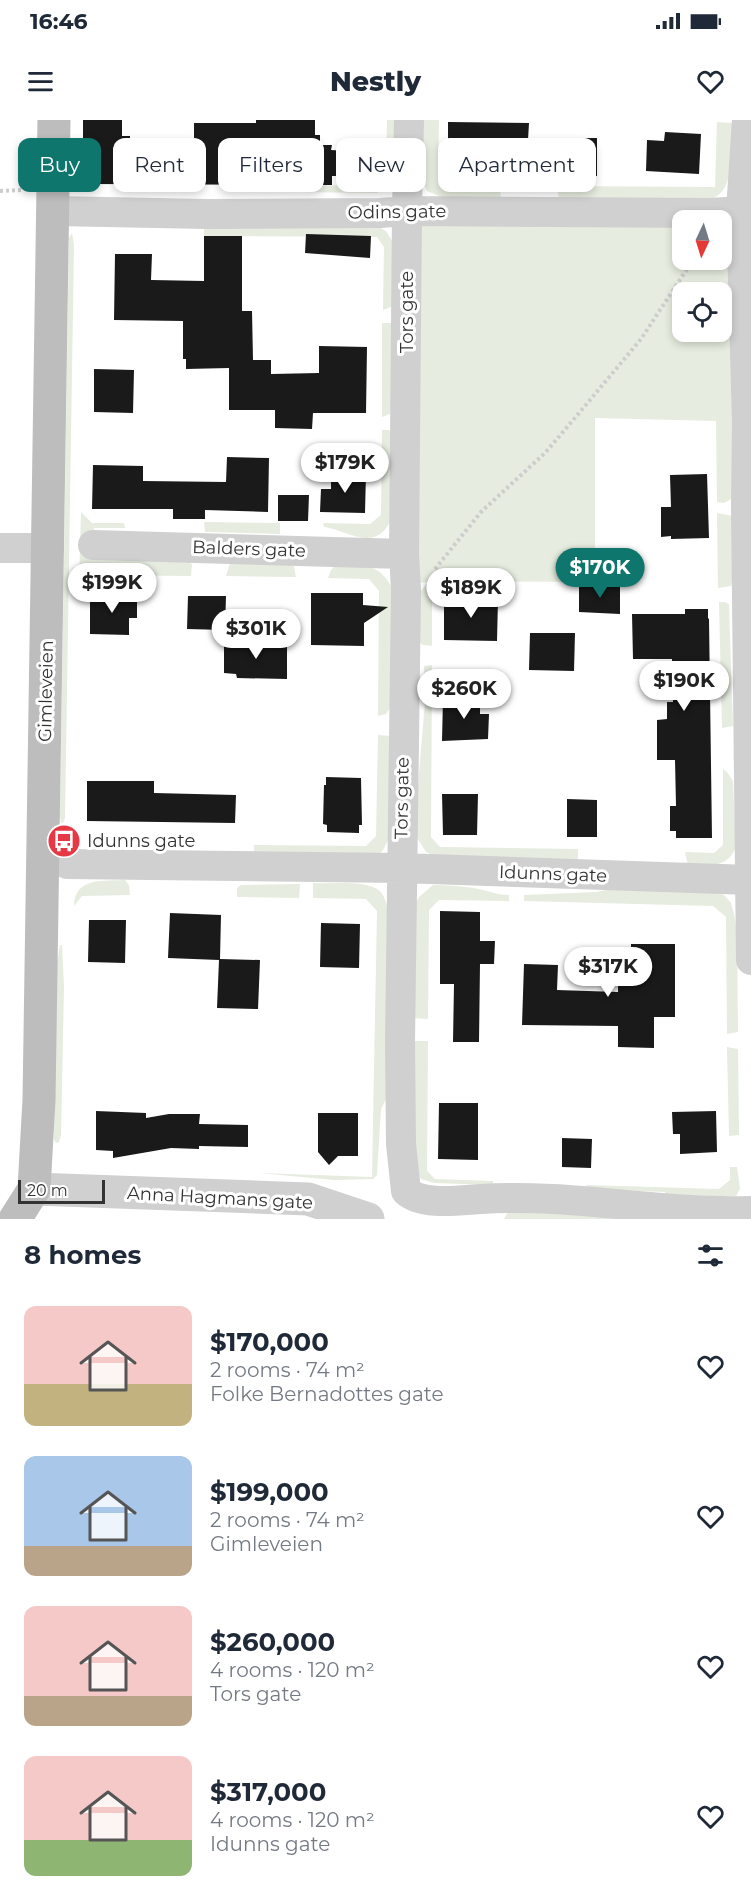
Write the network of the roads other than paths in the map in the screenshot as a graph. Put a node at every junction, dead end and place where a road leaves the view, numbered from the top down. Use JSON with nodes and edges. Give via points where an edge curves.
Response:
{"nodes":[{"id":1,"x":54,"y":120,"type":"edge"},
{"id":2,"x":410,"y":120,"type":"edge"},
{"id":3,"x":747,"y":120,"type":"edge"},
{"id":4,"x":407,"y":210,"type":"junction"},
{"id":5,"x":54,"y":211,"type":"junction"},
{"id":6,"x":741,"y":211,"type":"junction"},
{"id":7,"x":93,"y":545,"type":"dead end"},
{"id":8,"x":0,"y":548,"type":"edge"},
{"id":9,"x":49,"y":548,"type":"junction"},
{"id":10,"x":404,"y":554,"type":"junction"},
{"id":11,"x":67,"y":864,"type":"dead end"},
{"id":12,"x":401,"y":868,"type":"junction"},
{"id":13,"x":751,"y":880,"type":"edge"},
{"id":14,"x":751,"y":960,"type":"edge"},
{"id":15,"x":34,"y":1189,"type":"junction"},
{"id":16,"x":751,"y":1210,"type":"edge"},
{"id":17,"x":15,"y":1219,"type":"edge"},
{"id":18,"x":368,"y":1219,"type":"edge"}],
"edges":[{"from":1,"to":5,"type":"main road","name":"Gimleveien"},
{"from":2,"to":4,"type":"street","name":"Tors gate"},
{"from":3,"to":6,"type":"street"},
{"from":4,"to":5,"type":"street","name":"Odins gate","via":[[207,214]]},
{"from":4,"to":6,"type":"street","name":"Odins gate"},
{"from":4,"to":10,"type":"street","name":"Tors gate"},
{"from":5,"to":9,"type":"main road","name":"Gimleveien"},
{"from":6,"to":13,"type":"street"},
{"from":7,"to":10,"type":"street","name":"Balders gate"},
{"from":8,"to":9,"type":"street"},
{"from":9,"to":15,"type":"main road","name":"Gimleveien","via":[[40,1088]]},
{"from":10,"to":12,"type":"street","name":"Tors gate"},
{"from":11,"to":12,"type":"street","name":"Idunns gate"},
{"from":12,"to":13,"type":"street","name":"Idunns gate"},
{"from":12,"to":16,"type":"street","name":"Tors gate","via":[[401,1144],[406,1191],[412,1196],[437,1200],[548,1198]]},
{"from":13,"to":14,"type":"street"},
{"from":15,"to":17,"type":"main road"},
{"from":15,"to":18,"type":"street","name":"Anna Hagmans gate","via":[[308,1199]]}]}
